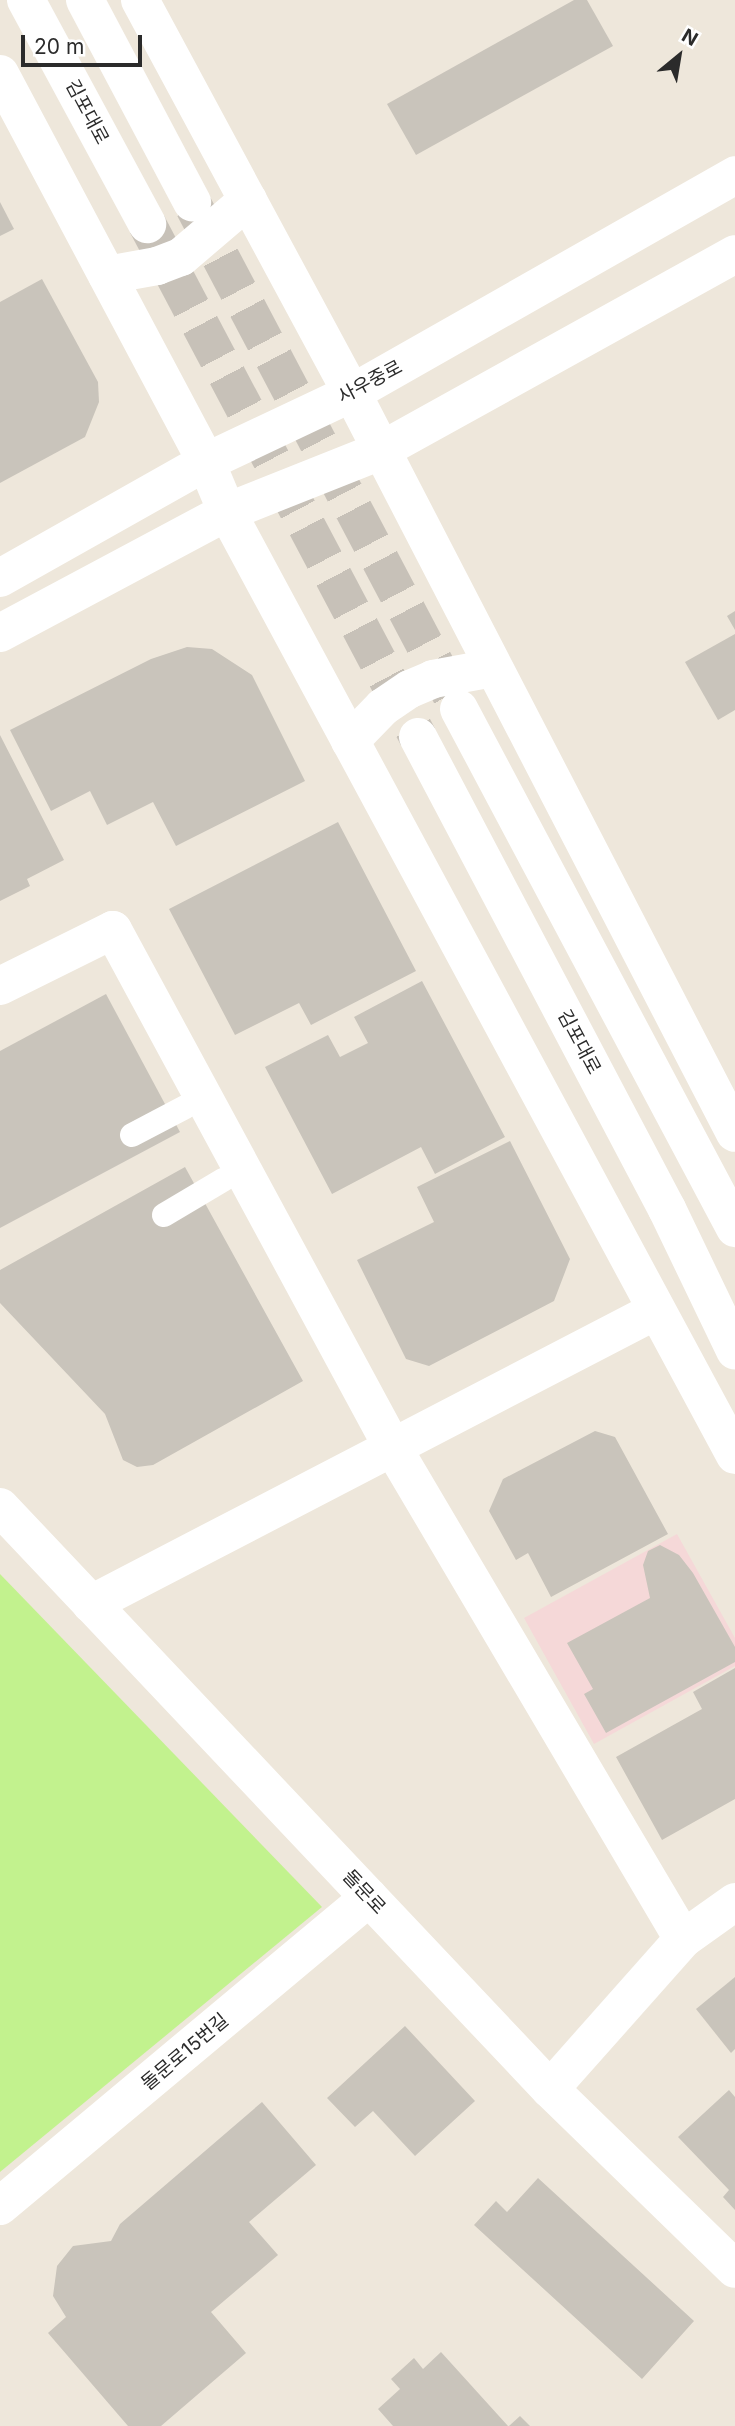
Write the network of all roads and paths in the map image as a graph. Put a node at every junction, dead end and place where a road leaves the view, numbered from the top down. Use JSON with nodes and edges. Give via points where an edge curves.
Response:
{"nodes":[{"id":1,"x":26,"y":0,"type":"edge"},
{"id":2,"x":85,"y":0,"type":"edge"},
{"id":3,"x":140,"y":0,"type":"edge"},
{"id":4,"x":0,"y":74,"type":"edge"},
{"id":5,"x":735,"y":175,"type":"edge"},
{"id":6,"x":248,"y":200,"type":"junction"},
{"id":7,"x":192,"y":202,"type":"tunnel mouth"},
{"id":8,"x":147,"y":224,"type":"tunnel mouth"},
{"id":9,"x":735,"y":254,"type":"edge"},
{"id":10,"x":107,"y":275,"type":"junction"},
{"id":11,"x":352,"y":393,"type":"junction"},
{"id":12,"x":380,"y":451,"type":"junction"},
{"id":13,"x":206,"y":462,"type":"junction"},
{"id":14,"x":227,"y":512,"type":"junction"},
{"id":15,"x":0,"y":578,"type":"edge"},
{"id":16,"x":0,"y":632,"type":"edge"},
{"id":17,"x":493,"y":668,"type":"junction"},
{"id":18,"x":459,"y":709,"type":"tunnel mouth"},
{"id":19,"x":418,"y":737,"type":"tunnel mouth"},
{"id":20,"x":350,"y":741,"type":"junction"},
{"id":21,"x":0,"y":986,"type":"edge"},
{"id":22,"x":185,"y":1107,"type":"dead end"},
{"id":23,"x":735,"y":1133,"type":"edge"},
{"id":24,"x":132,"y":1135,"type":"dead end"},
{"id":25,"x":223,"y":1180,"type":"dead end"},
{"id":26,"x":164,"y":1215,"type":"dead end"},
{"id":27,"x":735,"y":1228,"type":"edge"},
{"id":28,"x":655,"y":1311,"type":"junction"},
{"id":29,"x":735,"y":1350,"type":"edge"},
{"id":30,"x":393,"y":1448,"type":"junction"},
{"id":31,"x":735,"y":1454,"type":"edge"},
{"id":32,"x":0,"y":1507,"type":"edge"},
{"id":33,"x":91,"y":1604,"type":"junction"},
{"id":34,"x":369,"y":1897,"type":"junction"},
{"id":35,"x":735,"y":1902,"type":"edge"},
{"id":36,"x":683,"y":1939,"type":"junction"},
{"id":37,"x":550,"y":2089,"type":"junction"},
{"id":38,"x":0,"y":2206,"type":"edge"},
{"id":39,"x":735,"y":2269,"type":"edge"}],
"edges":[{"from":1,"to":8,"type":"street","name":"김포대로"},
{"from":2,"to":7,"type":"street"},
{"from":3,"to":6,"type":"street"},
{"from":4,"to":10,"type":"street"},
{"from":5,"to":11,"type":"street","name":"사우중로"},
{"from":6,"to":10,"type":"street","via":[[181,257]]},
{"from":6,"to":11,"type":"street"},
{"from":9,"to":12,"type":"street"},
{"from":10,"to":13,"type":"street"},
{"from":11,"to":12,"type":"street"},
{"from":11,"to":13,"type":"street","name":"사우중로"},
{"from":12,"to":14,"type":"street"},
{"from":12,"to":17,"type":"street"},
{"from":13,"to":14,"type":"street"},
{"from":13,"to":15,"type":"street","name":"사우중로"},
{"from":14,"to":16,"type":"street"},
{"from":14,"to":20,"type":"street"},
{"from":17,"to":20,"type":"street","via":[[410,689],[383,707]]},
{"from":17,"to":23,"type":"street"},
{"from":18,"to":27,"type":"street"},
{"from":19,"to":29,"type":"street","name":"김포대로","via":[[667,1209]]},
{"from":20,"to":28,"type":"street"},
{"from":21,"to":30,"type":"street","via":[[113,930]]},
{"from":22,"to":24,"type":"lane"},
{"from":25,"to":26,"type":"lane"},
{"from":28,"to":30,"type":"street"},
{"from":28,"to":31,"type":"street"},
{"from":30,"to":33,"type":"street"},
{"from":30,"to":36,"type":"street"},
{"from":32,"to":33,"type":"street","name":"돌문로"},
{"from":33,"to":34,"type":"street","name":"돌문로"},
{"from":34,"to":37,"type":"street","name":"돌문로"},
{"from":34,"to":38,"type":"street","name":"돌문로15번길"},
{"from":35,"to":36,"type":"street"},
{"from":36,"to":37,"type":"street"},
{"from":37,"to":39,"type":"street","name":"돌문로"}]}
